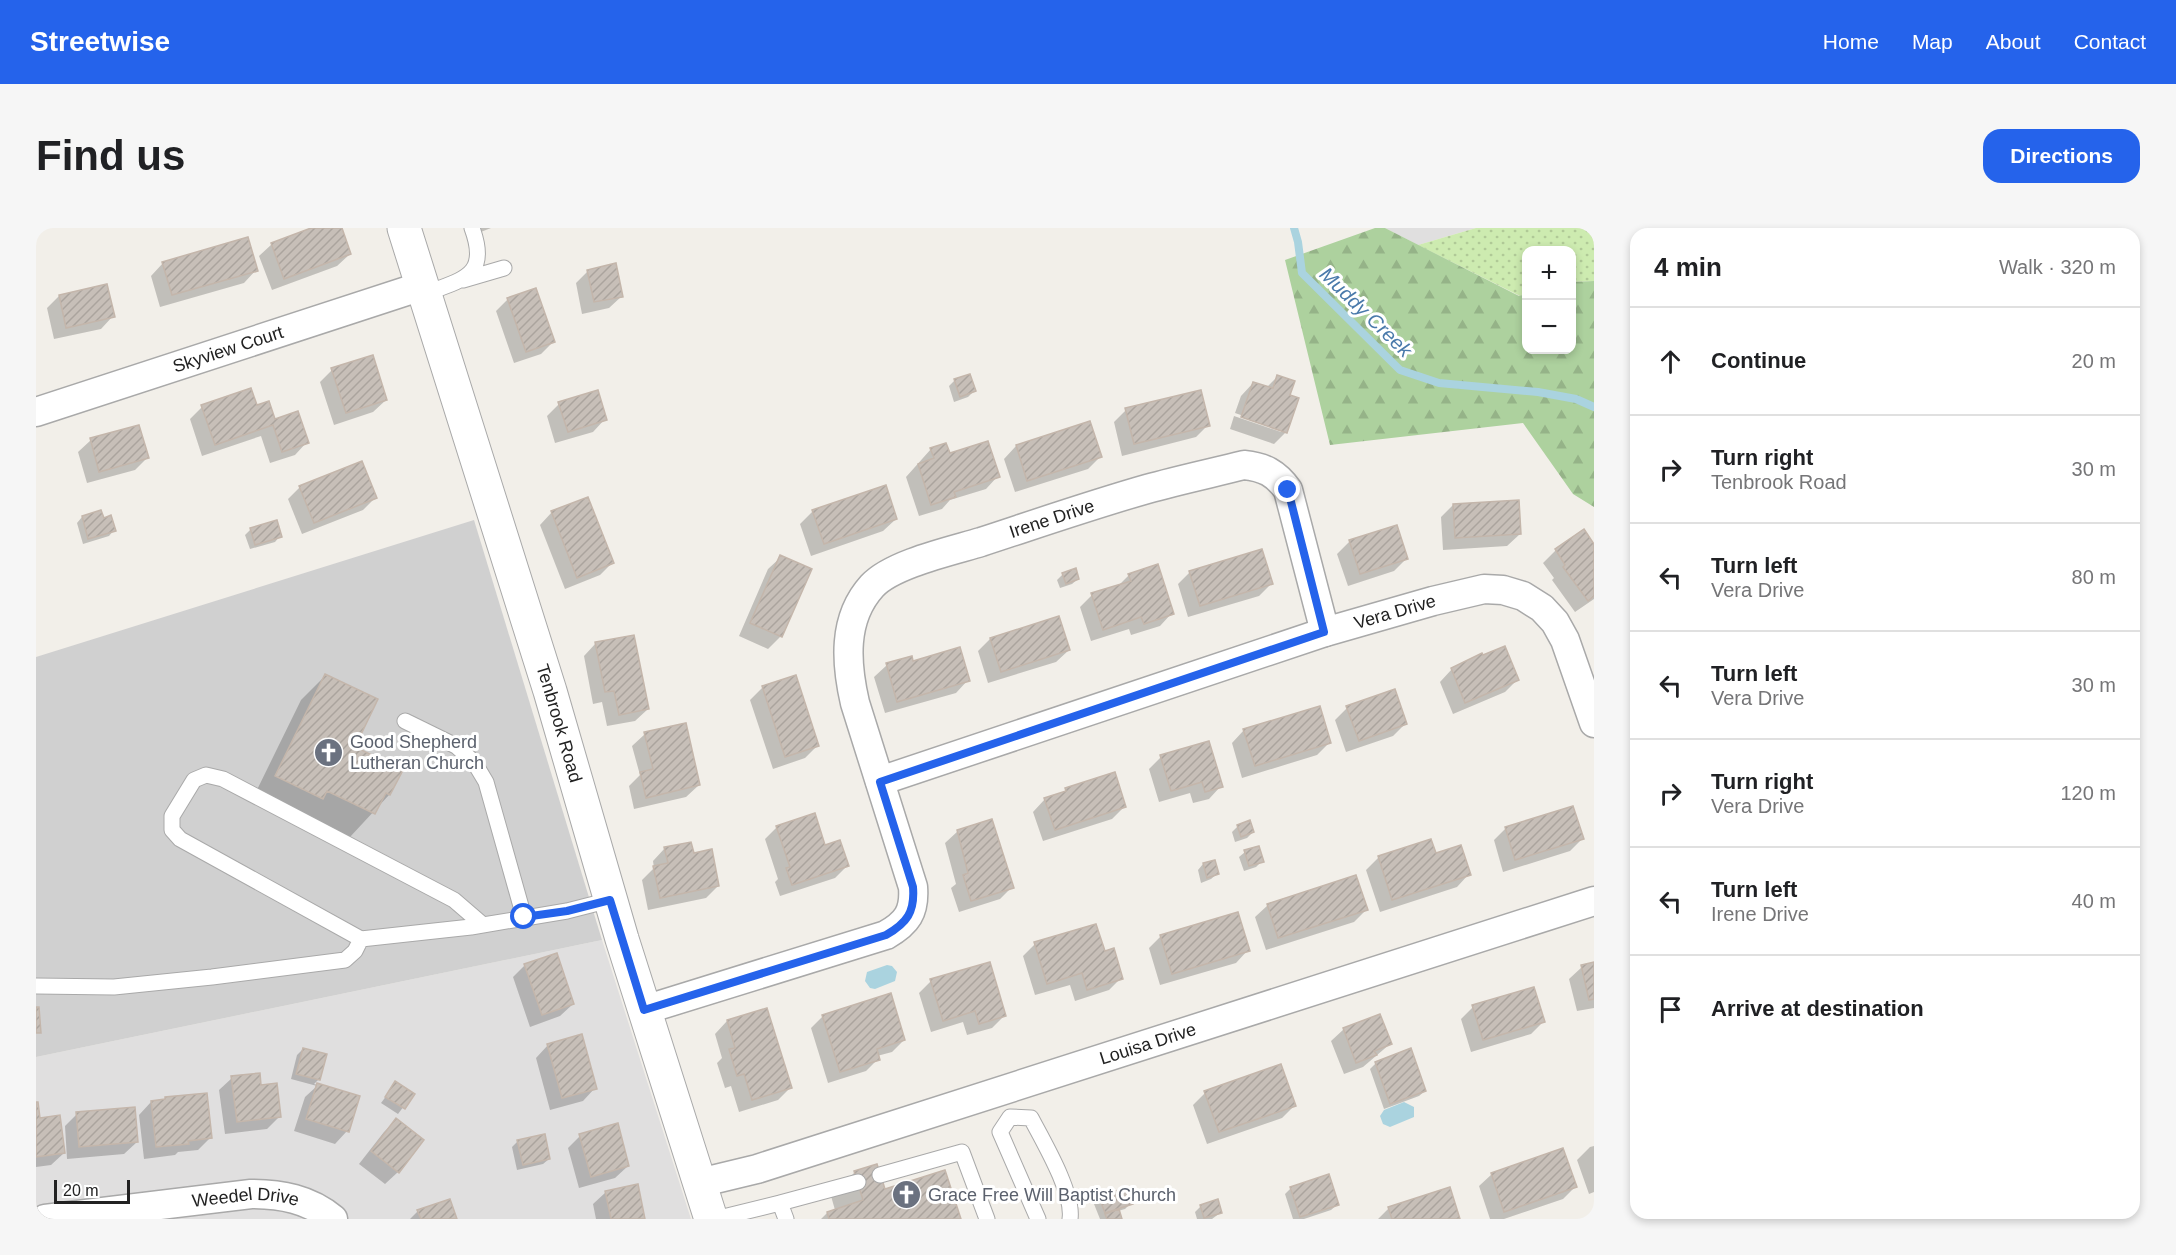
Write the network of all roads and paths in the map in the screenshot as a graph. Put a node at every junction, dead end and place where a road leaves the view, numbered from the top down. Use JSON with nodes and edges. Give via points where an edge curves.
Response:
{"nodes":[{"id":1,"x":404,"y":228,"type":"edge"},
{"id":2,"x":472,"y":228,"type":"edge"},
{"id":3,"x":504,"y":268,"type":"dead end"},
{"id":4,"x":463,"y":280,"type":"junction"},
{"id":5,"x":424,"y":290,"type":"junction"},
{"id":6,"x":36,"y":412,"type":"edge"},
{"id":7,"x":1324,"y":632,"type":"junction"},
{"id":8,"x":405,"y":721,"type":"dead end"},
{"id":9,"x":1594,"y":723,"type":"edge"},
{"id":10,"x":880,"y":782,"type":"junction"},
{"id":11,"x":610,"y":900,"type":"junction"},
{"id":12,"x":1594,"y":901,"type":"edge"},
{"id":13,"x":524,"y":917,"type":"junction"},
{"id":14,"x":483,"y":925,"type":"junction"},
{"id":15,"x":361,"y":939,"type":"junction"},
{"id":16,"x":36,"y":986,"type":"edge"},
{"id":17,"x":644,"y":1010,"type":"junction"},
{"id":18,"x":1006,"y":1104,"type":"junction"},
{"id":19,"x":880,"y":1175,"type":"dead end"},
{"id":20,"x":858,"y":1182,"type":"dead end"},
{"id":21,"x":699,"y":1183,"type":"junction"},
{"id":22,"x":780,"y":1203,"type":"junction"},
{"id":23,"x":45,"y":1219,"type":"edge"},
{"id":24,"x":333,"y":1219,"type":"edge"},
{"id":25,"x":713,"y":1219,"type":"edge"},
{"id":26,"x":786,"y":1219,"type":"edge"},
{"id":27,"x":987,"y":1219,"type":"edge"},
{"id":28,"x":1038,"y":1219,"type":"edge"},
{"id":29,"x":1070,"y":1219,"type":"edge"}],
"edges":[{"from":1,"to":5,"type":"street","name":"Tenbrook Road"},
{"from":2,"to":4,"type":"lane","via":[[477,258],[473,270]]},
{"from":3,"to":4,"type":"lane"},
{"from":4,"to":5,"type":"lane"},
{"from":5,"to":6,"type":"street","name":"Skyview Court"},
{"from":5,"to":11,"type":"street","name":"Tenbrook Road","via":[[550,691]]},
{"from":7,"to":9,"type":"street","name":"Vera Drive","via":[[1484,589],[1523,596],[1555,622]]},
{"from":7,"to":10,"type":"street","name":"Vera Drive"},
{"from":7,"to":10,"type":"street","name":"Irene Drive","via":[[1288,490],[1270,471],[1257,466],[1245,465],[1149,489],[928,558],[877,582],[862,599],[851,626],[851,686]]},
{"from":8,"to":13,"type":"lane","via":[[456,746],[474,762],[486,782]]},
{"from":10,"to":17,"type":"street","via":[[913,887],[910,914],[900,927],[886,935]]},
{"from":11,"to":13,"type":"lane"},
{"from":11,"to":17,"type":"street","name":"Tenbrook Road"},
{"from":12,"to":18,"type":"street","name":"Louisa Drive"},
{"from":13,"to":14,"type":"lane"},
{"from":14,"to":15,"type":"lane"},
{"from":14,"to":15,"type":"lane","via":[[454,900],[223,779],[206,775],[194,780],[172,816],[172,830],[180,839]]},
{"from":15,"to":16,"type":"lane","via":[[356,951],[345,960],[114,987]]},
{"from":17,"to":21,"type":"street","name":"Tenbrook Road"},
{"from":18,"to":21,"type":"street","name":"Louisa Drive"},
{"from":18,"to":28,"type":"lane","via":[[1000,1132]]},
{"from":18,"to":29,"type":"lane","via":[[1031,1118],[1056,1164],[1072,1210]]},
{"from":19,"to":27,"type":"lane","via":[[962,1152]]},
{"from":20,"to":22,"type":"lane"},
{"from":21,"to":25,"type":"street","name":"Tenbrook Road"},
{"from":22,"to":25,"type":"lane"},
{"from":22,"to":26,"type":"lane"},
{"from":23,"to":24,"type":"street","name":"Weedel Drive","via":[[251,1194],[292,1198]]}]}
